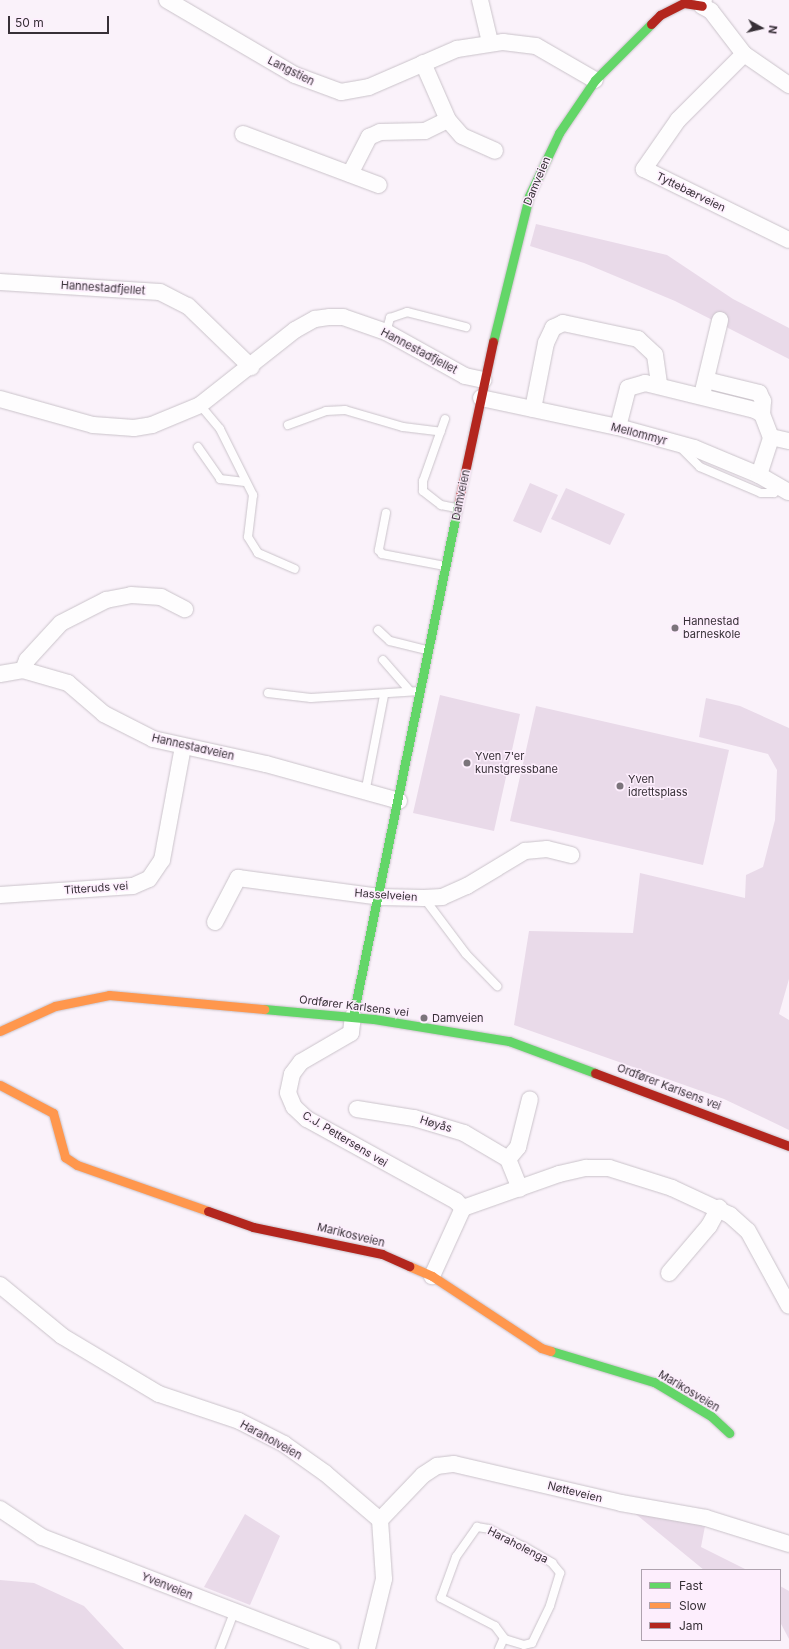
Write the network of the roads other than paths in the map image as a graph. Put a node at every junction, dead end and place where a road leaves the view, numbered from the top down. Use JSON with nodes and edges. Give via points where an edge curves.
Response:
{"nodes":[{"id":1,"x":167,"y":0,"type":"edge"},
{"id":2,"x":480,"y":0,"type":"edge"},
{"id":3,"x":667,"y":0,"type":"edge"},
{"id":4,"x":703,"y":3,"type":"edge"},
{"id":5,"x":660,"y":15,"type":"junction"},
{"id":6,"x":490,"y":42,"type":"junction"},
{"id":7,"x":744,"y":54,"type":"junction"},
{"id":8,"x":423,"y":63,"type":"junction"},
{"id":9,"x":594,"y":80,"type":"junction"},
{"id":10,"x":789,"y":85,"type":"edge"},
{"id":11,"x":448,"y":120,"type":"junction"},
{"id":12,"x":243,"y":134,"type":"dead end"},
{"id":13,"x":495,"y":151,"type":"dead end"},
{"id":14,"x":350,"y":174,"type":"junction"},
{"id":15,"x":379,"y":185,"type":"dead end"},
{"id":16,"x":789,"y":240,"type":"edge"},
{"id":17,"x":0,"y":282,"type":"edge"},
{"id":18,"x":720,"y":320,"type":"dead end"},
{"id":19,"x":466,"y":326,"type":"dead end"},
{"id":20,"x":386,"y":332,"type":"junction"},
{"id":21,"x":251,"y":367,"type":"junction"},
{"id":22,"x":484,"y":380,"type":"junction"},
{"id":23,"x":659,"y":385,"type":"junction"},
{"id":24,"x":704,"y":387,"type":"junction"},
{"id":25,"x":480,"y":398,"type":"junction"},
{"id":26,"x":0,"y":399,"type":"edge"},
{"id":27,"x":200,"y":405,"type":"junction"},
{"id":28,"x":533,"y":409,"type":"junction"},
{"id":29,"x":446,"y":419,"type":"dead end"},
{"id":30,"x":288,"y":425,"type":"dead end"},
{"id":31,"x":618,"y":427,"type":"junction"},
{"id":32,"x":441,"y":432,"type":"junction"},
{"id":33,"x":772,"y":437,"type":"junction"},
{"id":34,"x":789,"y":440,"type":"edge"},
{"id":35,"x":678,"y":444,"type":"junction"},
{"id":36,"x":198,"y":447,"type":"dead end"},
{"id":37,"x":759,"y":475,"type":"junction"},
{"id":38,"x":245,"y":482,"type":"junction"},
{"id":39,"x":784,"y":489,"type":"edge"},
{"id":40,"x":458,"y":508,"type":"junction"},
{"id":41,"x":386,"y":514,"type":"dead end"},
{"id":42,"x":446,"y":566,"type":"junction"},
{"id":43,"x":295,"y":569,"type":"dead end"},
{"id":44,"x":185,"y":609,"type":"dead end"},
{"id":45,"x":378,"y":630,"type":"dead end"},
{"id":46,"x":430,"y":651,"type":"junction"},
{"id":47,"x":383,"y":660,"type":"dead end"},
{"id":48,"x":23,"y":670,"type":"junction"},
{"id":49,"x":0,"y":674,"type":"edge"},
{"id":50,"x":409,"y":690,"type":"junction"},
{"id":51,"x":421,"y":691,"type":"junction"},
{"id":52,"x":268,"y":693,"type":"dead end"},
{"id":53,"x":384,"y":695,"type":"junction"},
{"id":54,"x":183,"y":747,"type":"junction"},
{"id":55,"x":365,"y":793,"type":"junction"},
{"id":56,"x":399,"y":801,"type":"junction"},
{"id":57,"x":571,"y":855,"type":"dead end"},
{"id":58,"x":0,"y":894,"type":"edge"},
{"id":59,"x":380,"y":897,"type":"junction"},
{"id":60,"x":424,"y":898,"type":"junction"},
{"id":61,"x":215,"y":922,"type":"dead end"},
{"id":62,"x":497,"y":986,"type":"dead end"},
{"id":63,"x":353,"y":1016,"type":"junction"},
{"id":64,"x":0,"y":1031,"type":"edge"},
{"id":65,"x":0,"y":1085,"type":"edge"},
{"id":66,"x":530,"y":1099,"type":"dead end"},
{"id":67,"x":357,"y":1109,"type":"dead end"},
{"id":68,"x":789,"y":1146,"type":"edge"},
{"id":69,"x":508,"y":1159,"type":"junction"},
{"id":70,"x":520,"y":1189,"type":"junction"},
{"id":71,"x":463,"y":1208,"type":"junction"},
{"id":72,"x":719,"y":1208,"type":"junction"},
{"id":73,"x":669,"y":1273,"type":"dead end"},
{"id":74,"x":432,"y":1276,"type":"junction"},
{"id":75,"x":783,"y":1278,"type":"edge"},
{"id":76,"x":0,"y":1285,"type":"edge"},
{"id":77,"x":789,"y":1306,"type":"edge"},
{"id":78,"x":729,"y":1433,"type":"dead end"},
{"id":79,"x":2,"y":1515,"type":"edge"},
{"id":80,"x":380,"y":1520,"type":"junction"},
{"id":81,"x":789,"y":1544,"type":"edge"},
{"id":82,"x":234,"y":1613,"type":"junction"},
{"id":83,"x":504,"y":1639,"type":"junction"},
{"id":84,"x":220,"y":1649,"type":"edge"},
{"id":85,"x":332,"y":1649,"type":"edge"},
{"id":86,"x":367,"y":1649,"type":"edge"},
{"id":87,"x":499,"y":1649,"type":"edge"}],
"edges":[{"from":1,"to":8,"type":"street","name":"Langstien","via":[[295,75],[336,91],[369,87]]},
{"from":2,"to":6,"type":"street"},
{"from":3,"to":5,"type":"street","name":"Damveien"},
{"from":4,"to":5,"type":"street","name":"Damveien","via":[[684,3]]},
{"from":4,"to":7,"type":"street"},
{"from":5,"to":9,"type":"street","name":"Damveien"},
{"from":6,"to":8,"type":"street","name":"Langstien","via":[[457,49]]},
{"from":6,"to":9,"type":"street","name":"Langstien","via":[[536,46]]},
{"from":7,"to":10,"type":"street"},
{"from":7,"to":16,"type":"street","name":"Tyttebærveien","via":[[683,115],[644,169]]},
{"from":8,"to":11,"type":"street"},
{"from":9,"to":22,"type":"street","name":"Damveien","via":[[559,133],[528,196]]},
{"from":11,"to":13,"type":"street","via":[[462,136]]},
{"from":11,"to":14,"type":"street","via":[[425,131],[380,132],[369,137]]},
{"from":12,"to":14,"type":"street"},
{"from":14,"to":15,"type":"street"},
{"from":17,"to":21,"type":"street","name":"Hannestadfjellet","via":[[160,292],[188,306]]},
{"from":18,"to":24,"type":"street"},
{"from":19,"to":20,"type":"lane","via":[[407,312],[390,318]]},
{"from":20,"to":21,"type":"street","name":"Hannestadfjellet","via":[[343,317],[315,319],[295,330]]},
{"from":20,"to":22,"type":"street","name":"Hannestadfjellet","via":[[465,376]]},
{"from":21,"to":27,"type":"street","name":"Hannestadfjellet"},
{"from":22,"to":25,"type":"street","name":"Damveien"},
{"from":23,"to":24,"type":"street"},
{"from":23,"to":28,"type":"street","via":[[654,355],[638,339],[563,323],[553,328],[546,343]]},
{"from":23,"to":31,"type":"street","via":[[635,384],[628,388]]},
{"from":24,"to":33,"type":"street","via":[[759,393],[763,401],[762,414]]},
{"from":25,"to":28,"type":"street","name":"Mellommyr"},
{"from":25,"to":40,"type":"street","name":"Damveien"},
{"from":26,"to":27,"type":"street","name":"Hannestadfjellet","via":[[93,425],[134,428],[173,419]]},
{"from":27,"to":38,"type":"lane","via":[[220,429]]},
{"from":28,"to":31,"type":"street","name":"Mellommyr"},
{"from":29,"to":32,"type":"lane"},
{"from":30,"to":32,"type":"lane","via":[[326,411],[345,410],[403,427]]},
{"from":31,"to":35,"type":"street","name":"Mellommyr"},
{"from":32,"to":40,"type":"lane","via":[[423,481],[423,491],[441,505]]},
{"from":33,"to":34,"type":"street"},
{"from":33,"to":37,"type":"street"},
{"from":35,"to":37,"type":"street","name":"Mellommyr"},
{"from":35,"to":39,"type":"lane","via":[[700,467],[761,493],[774,493]]},
{"from":36,"to":38,"type":"lane","via":[[220,479]]},
{"from":37,"to":39,"type":"street","name":"Mellommyr"},
{"from":38,"to":43,"type":"lane","via":[[253,494],[248,537],[258,554]]},
{"from":40,"to":42,"type":"street","name":"Damveien"},
{"from":41,"to":42,"type":"lane","via":[[379,550],[382,554]]},
{"from":42,"to":46,"type":"street","name":"Damveien"},
{"from":44,"to":48,"type":"street","via":[[160,597],[130,595],[106,600],[61,623],[27,660]]},
{"from":45,"to":46,"type":"lane","via":[[390,641]]},
{"from":46,"to":51,"type":"street","name":"Damveien"},
{"from":47,"to":50,"type":"lane"},
{"from":48,"to":49,"type":"street","name":"Hannestadveien"},
{"from":48,"to":54,"type":"street","name":"Hannestadveien","via":[[68,683],[104,714],[132,730]]},
{"from":50,"to":51,"type":"lane"},
{"from":50,"to":53,"type":"lane"},
{"from":51,"to":56,"type":"street","name":"Damveien"},
{"from":52,"to":53,"type":"lane","via":[[311,698]]},
{"from":53,"to":55,"type":"lane"},
{"from":54,"to":55,"type":"street","name":"Hannestadveien","via":[[266,764]]},
{"from":54,"to":58,"type":"street","name":"Titteruds vei","via":[[162,860],[149,879],[133,886]]},
{"from":55,"to":56,"type":"street","name":"Hannestadveien"},
{"from":56,"to":59,"type":"street","name":"Damveien"},
{"from":57,"to":60,"type":"street","name":"Hasselveien","via":[[547,849],[525,851],[467,886],[442,897]]},
{"from":59,"to":60,"type":"street","name":"Hasselveien"},
{"from":59,"to":61,"type":"street","name":"Hasselveien","via":[[238,878]]},
{"from":59,"to":63,"type":"street","name":"Damveien"},
{"from":60,"to":62,"type":"lane","via":[[466,954]]},
{"from":63,"to":64,"type":"street","name":"Ordfører Karlsens vei","via":[[109,995],[55,1006]]},
{"from":63,"to":68,"type":"street","name":"Ordfører Karlsens vei","via":[[509,1041]]},
{"from":63,"to":71,"type":"street","name":"C.J. Pettersens vei","via":[[351,1033],[301,1062],[292,1074],[288,1093],[294,1107],[307,1119],[456,1201]]},
{"from":65,"to":74,"type":"street","name":"Marikosveien","via":[[53,1113],[65,1157],[77,1166],[253,1227],[382,1254]]},
{"from":66,"to":69,"type":"street","via":[[518,1147]]},
{"from":67,"to":69,"type":"street","name":"Høyås","via":[[414,1118],[464,1133]]},
{"from":69,"to":70,"type":"street"},
{"from":70,"to":71,"type":"street"},
{"from":70,"to":72,"type":"street","via":[[559,1174],[586,1168],[609,1168]]},
{"from":71,"to":74,"type":"street"},
{"from":72,"to":73,"type":"street","via":[[710,1226]]},
{"from":72,"to":75,"type":"street","via":[[748,1230]]},
{"from":74,"to":78,"type":"street","name":"Marikosveien","via":[[541,1348],[654,1382],[711,1416]]},
{"from":75,"to":77,"type":"street"},
{"from":76,"to":80,"type":"street","name":"Haraholveien","via":[[62,1336],[159,1394],[239,1421],[284,1444],[325,1473]]},
{"from":79,"to":82,"type":"street","name":"Yvenveien","via":[[42,1537]]},
{"from":80,"to":81,"type":"street","name":"Nøtteveien","via":[[423,1475],[437,1466],[454,1464],[621,1503],[706,1518]]},
{"from":80,"to":86,"type":"street","via":[[384,1579]]},
{"from":82,"to":84,"type":"lane"},
{"from":82,"to":85,"type":"street","name":"Yvenveien"},
{"from":83,"to":83,"type":"lane","name":"Haraholenga","via":[[524,1644],[532,1643],[550,1606],[560,1573],[552,1563],[523,1546],[489,1529],[477,1527],[456,1557],[440,1598],[495,1626]]},
{"from":83,"to":87,"type":"lane"}]}
